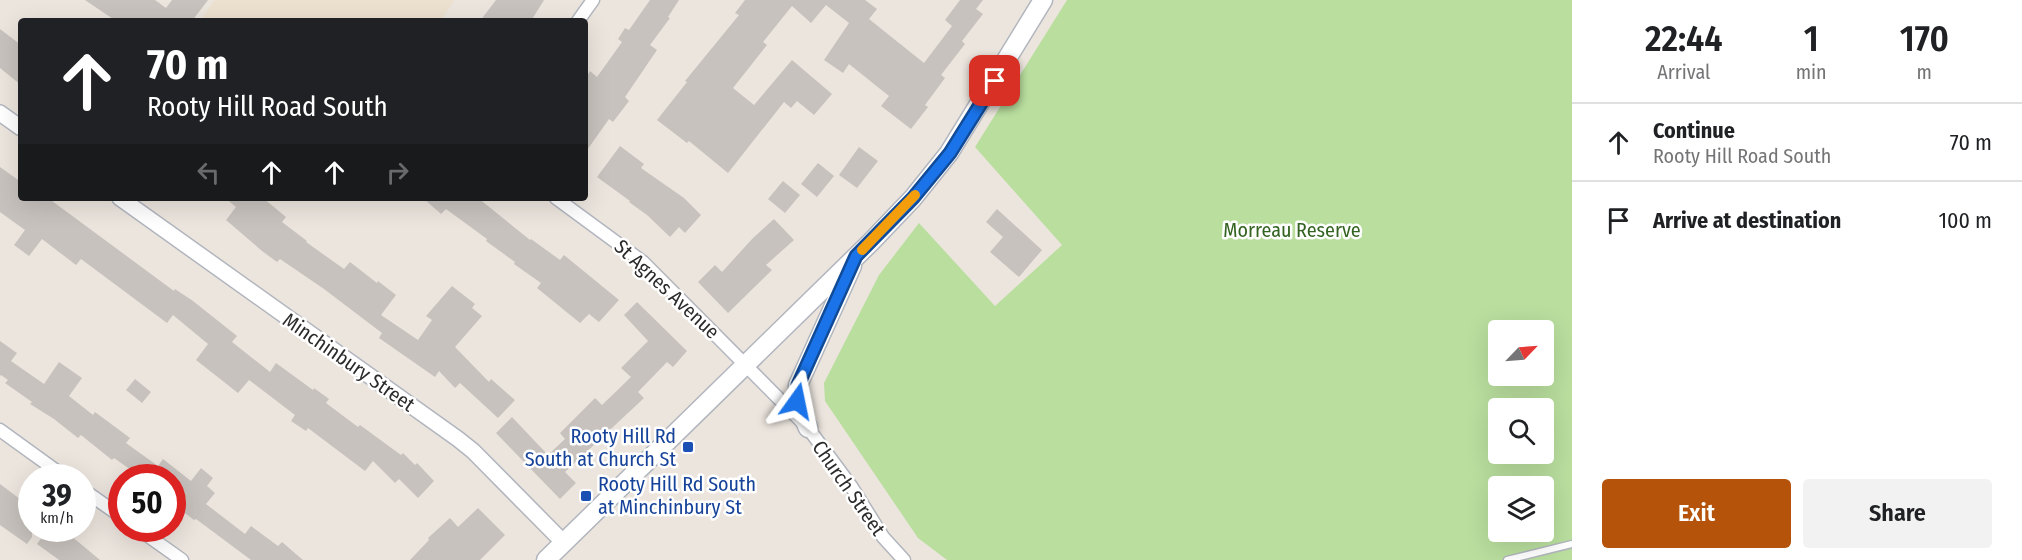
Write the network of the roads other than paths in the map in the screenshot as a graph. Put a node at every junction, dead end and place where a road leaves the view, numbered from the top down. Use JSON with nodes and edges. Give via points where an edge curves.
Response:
{"nodes":[{"id":1,"x":593,"y":0,"type":"edge"},
{"id":2,"x":1044,"y":0,"type":"edge"},
{"id":3,"x":580,"y":18,"type":"edge"},
{"id":4,"x":0,"y":113,"type":"edge"},
{"id":5,"x":18,"y":126,"type":"edge"},
{"id":6,"x":124,"y":201,"type":"edge"},
{"id":7,"x":560,"y":201,"type":"edge"},
{"id":8,"x":856,"y":256,"type":"junction"},
{"id":9,"x":745,"y":364,"type":"junction"},
{"id":10,"x":808,"y":428,"type":"junction"},
{"id":11,"x":0,"y":430,"type":"edge"},
{"id":12,"x":47,"y":464,"type":"edge"},
{"id":13,"x":157,"y":542,"type":"edge"},
{"id":14,"x":564,"y":543,"type":"junction"},
{"id":15,"x":1572,"y":544,"type":"edge"},
{"id":16,"x":182,"y":560,"type":"edge"},
{"id":17,"x":546,"y":560,"type":"edge"},
{"id":18,"x":904,"y":560,"type":"edge"},
{"id":19,"x":1507,"y":560,"type":"edge"}],
"edges":[{"from":1,"to":3,"type":"street"},
{"from":2,"to":8,"type":"main road","via":[[950,153],[913,198]]},
{"from":4,"to":5,"type":"street"},
{"from":6,"to":14,"type":"street","name":"Minchinbury Street","via":[[458,439]]},
{"from":7,"to":9,"type":"street","name":"St Agnes Avenue","via":[[644,262]]},
{"from":8,"to":9,"type":"main road"},
{"from":8,"to":10,"type":"main road","via":[[798,385],[797,401]]},
{"from":9,"to":10,"type":"street","name":"Church Street"},
{"from":9,"to":14,"type":"main road"},
{"from":10,"to":18,"type":"street","name":"Church Street","via":[[883,537]]},
{"from":11,"to":12,"type":"street"},
{"from":13,"to":16,"type":"street"},
{"from":14,"to":17,"type":"main road"},
{"from":15,"to":19,"type":"lane"}]}
